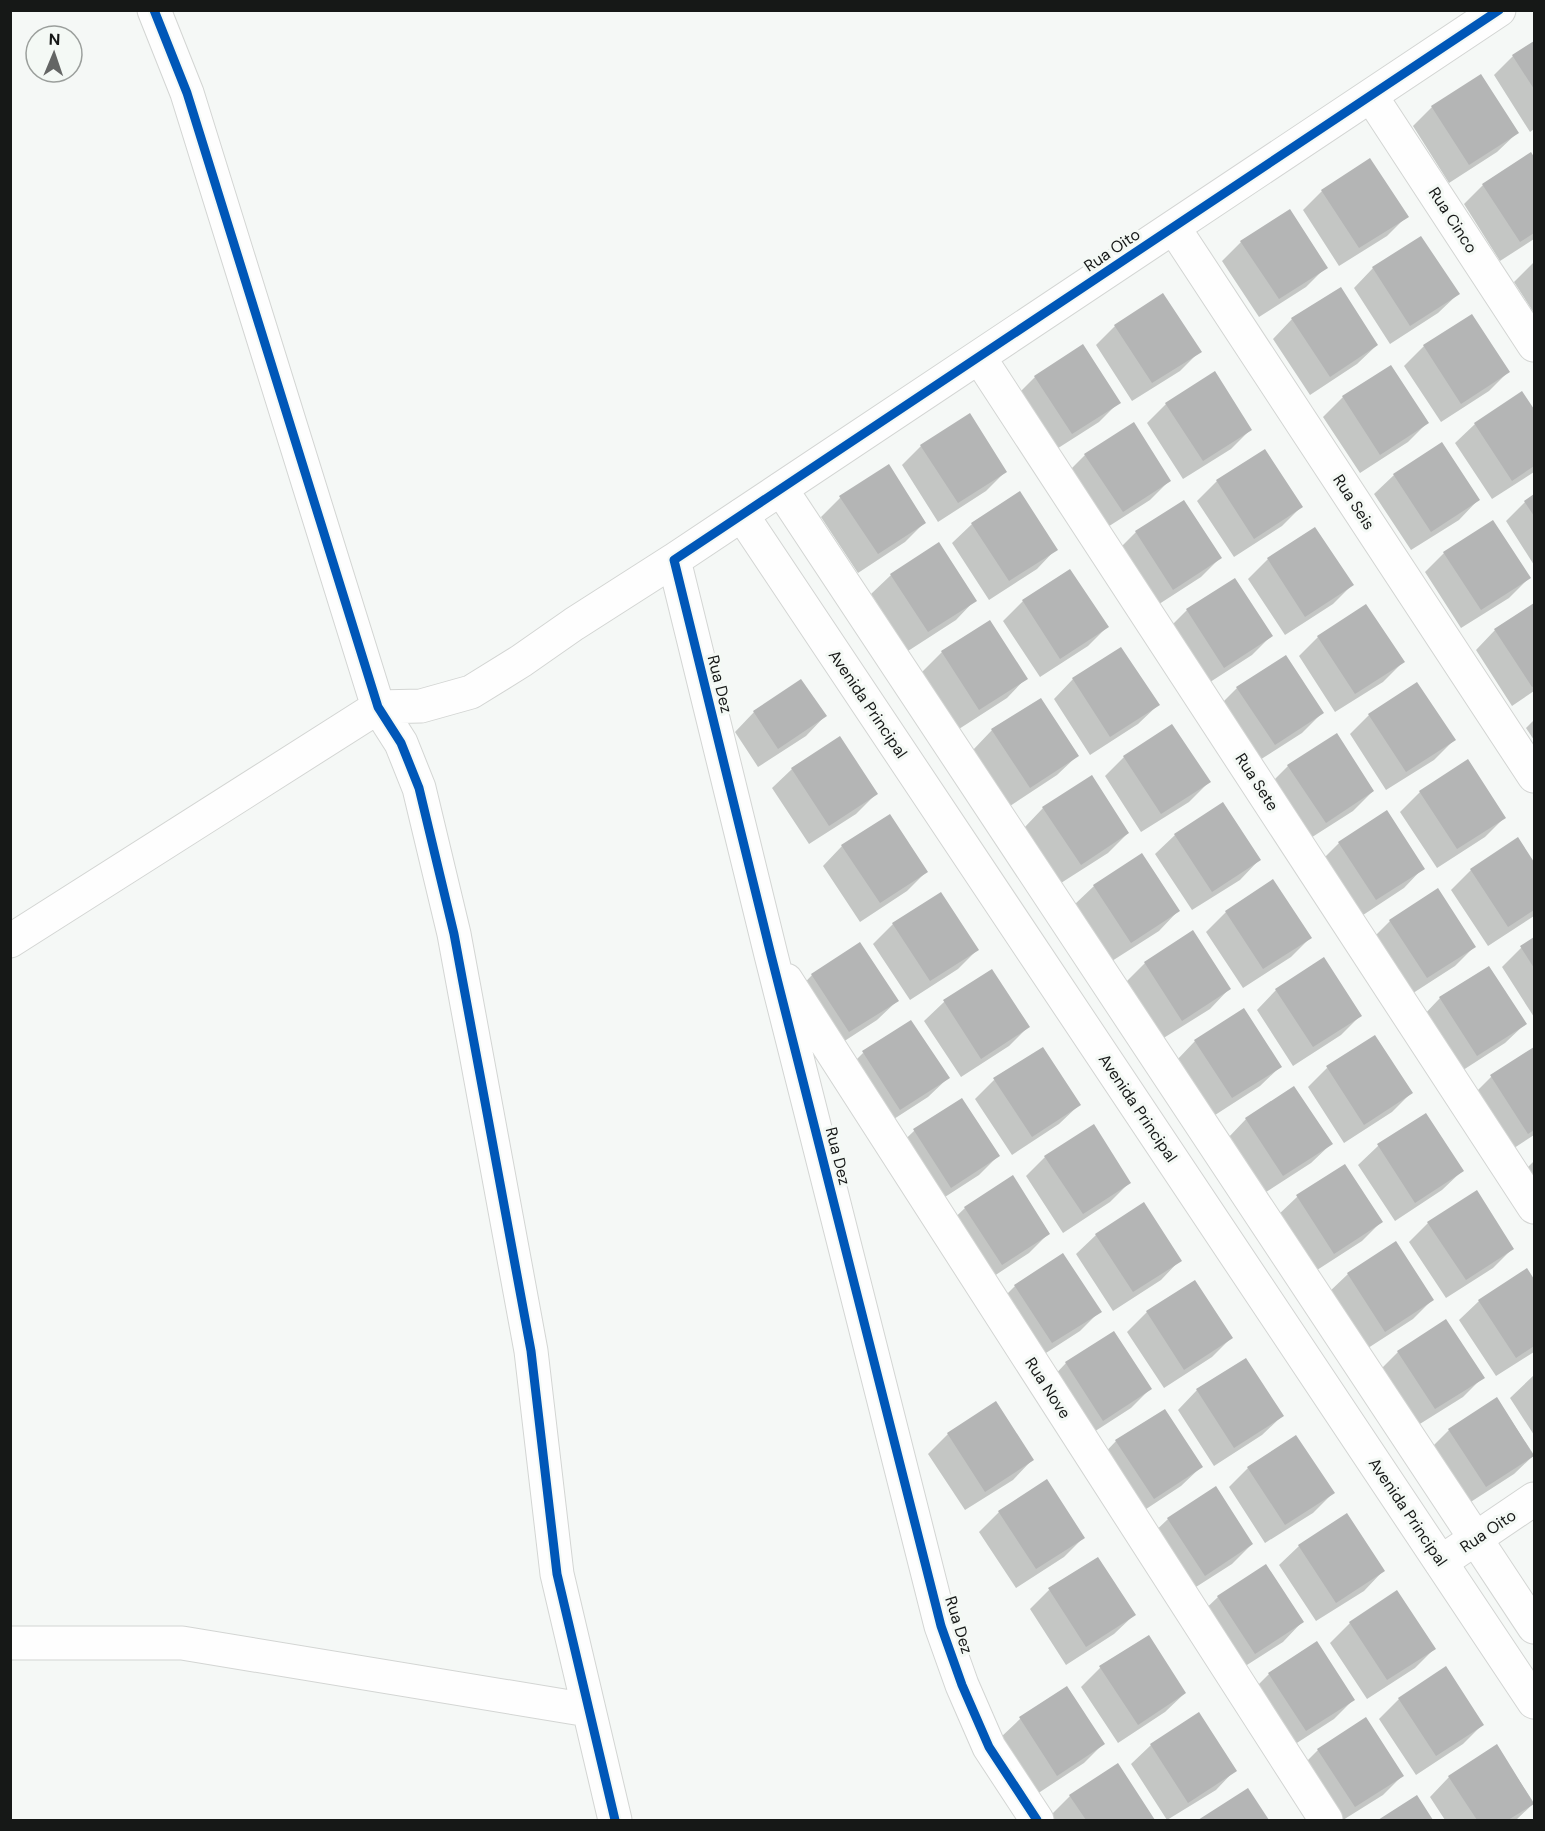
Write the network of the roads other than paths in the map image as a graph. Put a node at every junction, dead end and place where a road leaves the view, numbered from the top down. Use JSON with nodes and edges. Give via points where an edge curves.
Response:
{"nodes":[{"id":1,"x":154,"y":10,"type":"edge"},
{"id":2,"x":1499,"y":10,"type":"edge"},
{"id":3,"x":1371,"y":96,"type":"junction"},
{"id":4,"x":1174,"y":228,"type":"junction"},
{"id":5,"x":1534,"y":345,"type":"edge"},
{"id":6,"x":979,"y":357,"type":"junction"},
{"id":7,"x":781,"y":489,"type":"junction"},
{"id":8,"x":742,"y":515,"type":"junction"},
{"id":9,"x":674,"y":560,"type":"junction"},
{"id":10,"x":378,"y":706,"type":"junction"},
{"id":11,"x":1534,"y":776,"type":"edge"},
{"id":12,"x":10,"y":941,"type":"edge"},
{"id":13,"x":771,"y":955,"type":"junction"},
{"id":14,"x":1534,"y":1207,"type":"edge"},
{"id":15,"x":1534,"y":1499,"type":"edge"},
{"id":16,"x":1476,"y":1539,"type":"junction"},
{"id":17,"x":1441,"y":1562,"type":"junction"},
{"id":18,"x":1534,"y":1627,"type":"edge"},
{"id":19,"x":10,"y":1642,"type":"edge"},
{"id":20,"x":1534,"y":1702,"type":"edge"},
{"id":21,"x":588,"y":1710,"type":"junction"},
{"id":22,"x":615,"y":1821,"type":"edge"},
{"id":23,"x":1037,"y":1821,"type":"edge"},
{"id":24,"x":1326,"y":1821,"type":"edge"}],
"edges":[{"from":1,"to":10,"type":"street","via":[[187,93]]},
{"from":2,"to":3,"type":"street","name":"Rua Oito"},
{"from":3,"to":4,"type":"street","name":"Rua Oito"},
{"from":3,"to":5,"type":"street","name":"Rua Cinco"},
{"from":4,"to":6,"type":"street","name":"Rua Oito"},
{"from":4,"to":11,"type":"street","name":"Rua Seis"},
{"from":6,"to":7,"type":"street","name":"Rua Oito"},
{"from":6,"to":14,"type":"street","name":"Rua Sete"},
{"from":7,"to":8,"type":"street","name":"Rua Oito"},
{"from":7,"to":16,"type":"street"},
{"from":8,"to":9,"type":"street"},
{"from":8,"to":17,"type":"street","name":"Avenida Principal"},
{"from":9,"to":10,"type":"street","via":[[471,692],[421,706]]},
{"from":9,"to":13,"type":"street","name":"Rua Dez"},
{"from":10,"to":12,"type":"street"},
{"from":10,"to":21,"type":"street","via":[[401,743],[419,788],[454,934],[531,1351],[557,1574]]},
{"from":13,"to":23,"type":"street","name":"Rua Dez","via":[[941,1626],[989,1747]]},
{"from":13,"to":24,"type":"street","name":"Rua Nove"},
{"from":15,"to":16,"type":"street","name":"Rua Oito"},
{"from":16,"to":17,"type":"street","name":"Rua Oito"},
{"from":16,"to":18,"type":"street"},
{"from":17,"to":20,"type":"street","name":"Avenida Principal"},
{"from":19,"to":21,"type":"street","via":[[182,1643]]},
{"from":21,"to":22,"type":"street"}]}
